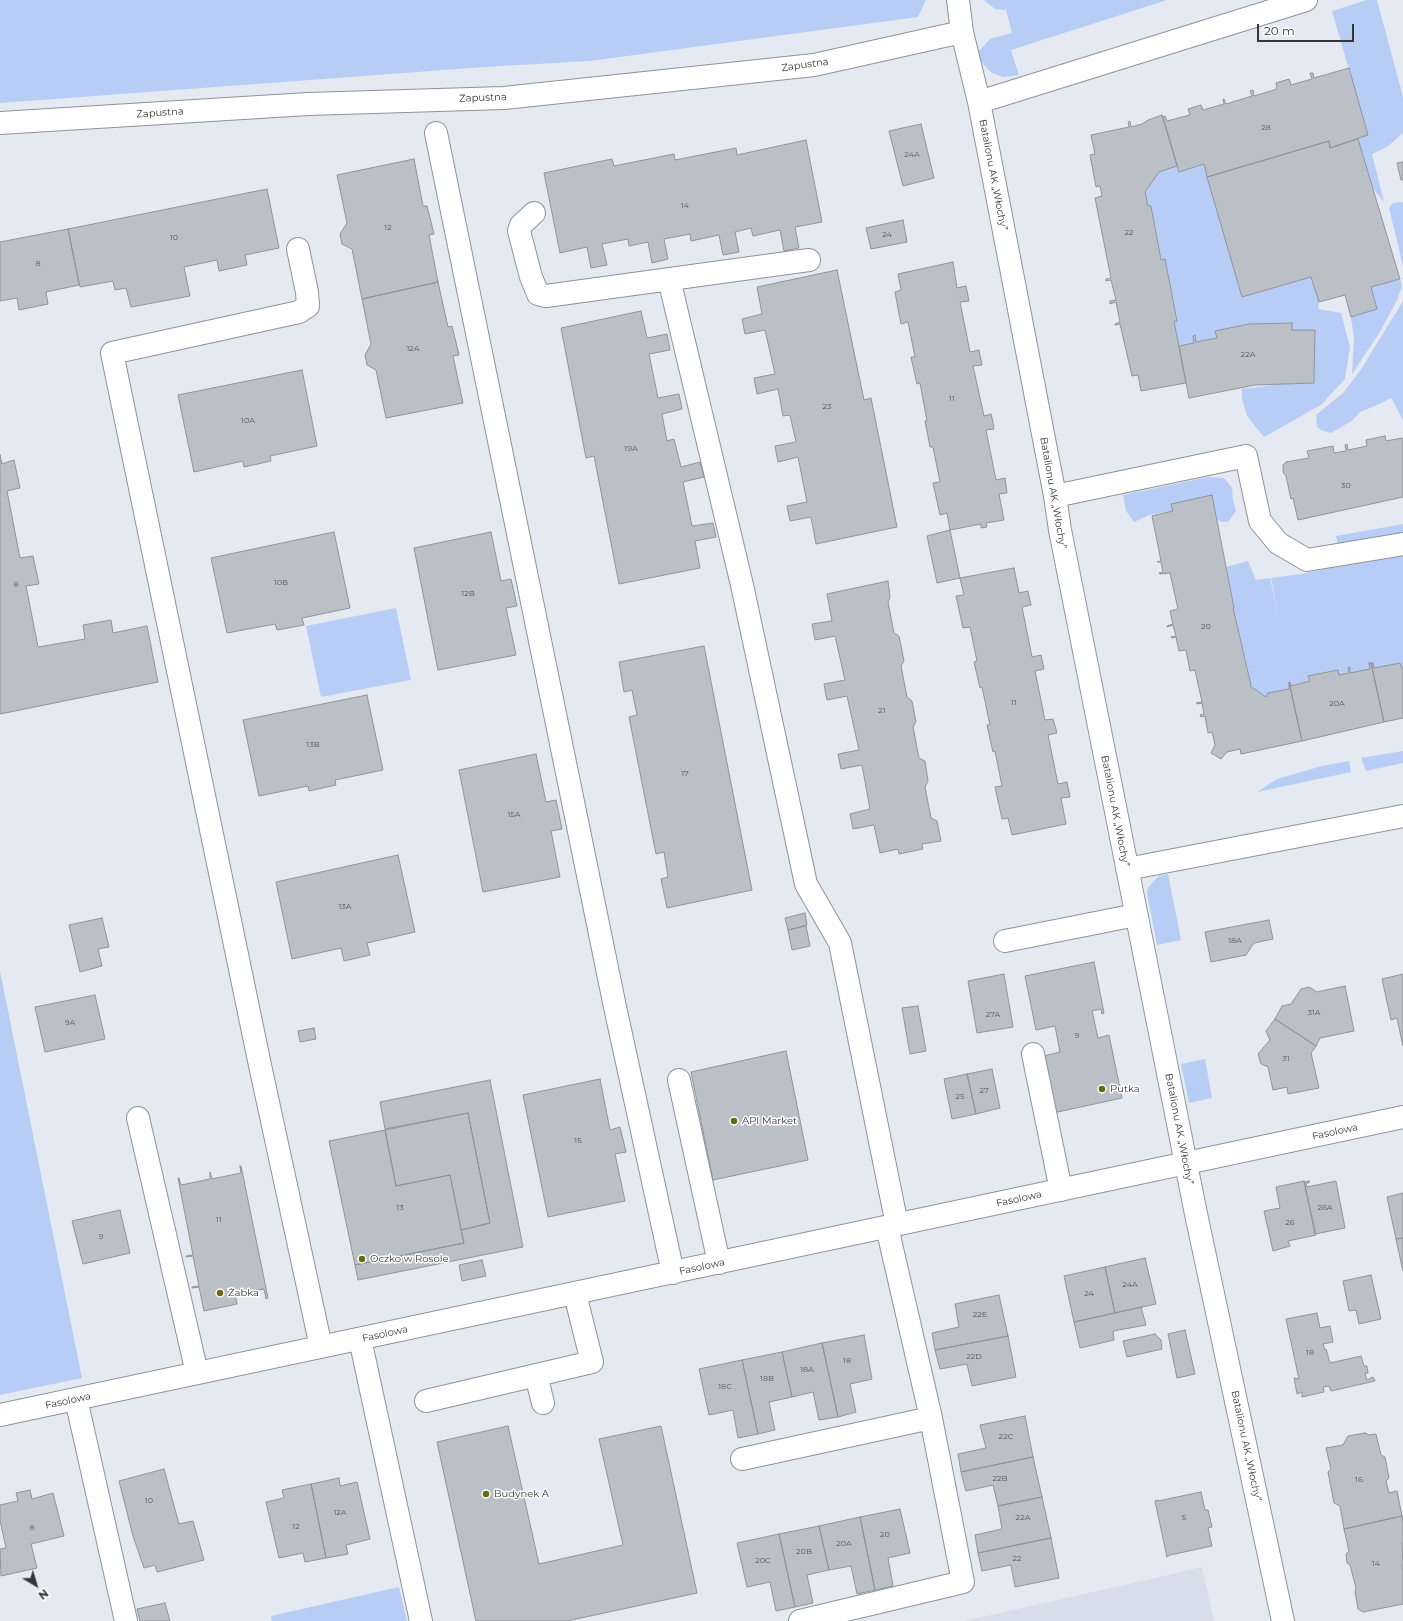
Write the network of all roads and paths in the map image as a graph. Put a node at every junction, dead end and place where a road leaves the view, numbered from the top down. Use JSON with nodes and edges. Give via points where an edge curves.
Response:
{"nodes":[{"id":1,"x":958,"y":0,"type":"edge"},
{"id":2,"x":1306,"y":0,"type":"edge"},
{"id":3,"x":962,"y":32,"type":"junction"},
{"id":4,"x":979,"y":102,"type":"junction"},
{"id":5,"x":0,"y":123,"type":"edge"},
{"id":6,"x":436,"y":133,"type":"dead end"},
{"id":7,"x":534,"y":213,"type":"dead end"},
{"id":8,"x":298,"y":249,"type":"dead end"},
{"id":9,"x":809,"y":260,"type":"dead end"},
{"id":10,"x":669,"y":279,"type":"junction"},
{"id":11,"x":1055,"y":496,"type":"junction"},
{"id":12,"x":1403,"y":544,"type":"edge"},
{"id":13,"x":1403,"y":816,"type":"edge"},
{"id":14,"x":1127,"y":869,"type":"junction"},
{"id":15,"x":1136,"y":915,"type":"junction"},
{"id":16,"x":1004,"y":941,"type":"dead end"},
{"id":17,"x":1033,"y":1054,"type":"dead end"},
{"id":18,"x":680,"y":1080,"type":"dead end"},
{"id":19,"x":1403,"y":1117,"type":"edge"},
{"id":20,"x":138,"y":1118,"type":"dead end"},
{"id":21,"x":1186,"y":1164,"type":"junction"},
{"id":22,"x":1061,"y":1190,"type":"junction"},
{"id":23,"x":892,"y":1226,"type":"junction"},
{"id":24,"x":719,"y":1263,"type":"junction"},
{"id":25,"x":672,"y":1273,"type":"junction"},
{"id":26,"x":575,"y":1294,"type":"junction"},
{"id":27,"x":360,"y":1339,"type":"junction"},
{"id":28,"x":321,"y":1347,"type":"junction"},
{"id":29,"x":197,"y":1373,"type":"junction"},
{"id":30,"x":536,"y":1375,"type":"junction"},
{"id":31,"x":76,"y":1399,"type":"junction"},
{"id":32,"x":426,"y":1401,"type":"dead end"},
{"id":33,"x":543,"y":1403,"type":"dead end"},
{"id":34,"x":0,"y":1415,"type":"edge"},
{"id":35,"x":931,"y":1418,"type":"junction"},
{"id":36,"x":742,"y":1460,"type":"dead end"},
{"id":37,"x":126,"y":1621,"type":"edge"},
{"id":38,"x":421,"y":1621,"type":"edge"},
{"id":39,"x":800,"y":1621,"type":"edge"},
{"id":40,"x":1283,"y":1621,"type":"edge"}],
"edges":[{"from":1,"to":3,"type":"street","name":"Batalionu AK „Włochy”"},
{"from":2,"to":4,"type":"street"},
{"from":3,"to":4,"type":"street","name":"Batalionu AK „Włochy”"},
{"from":3,"to":5,"type":"street","name":"Zapustna","via":[[814,65],[504,98],[308,104]]},
{"from":4,"to":11,"type":"street","name":"Batalionu AK „Włochy”"},
{"from":6,"to":25,"type":"street"},
{"from":7,"to":10,"type":"street","via":[[521,225],[519,231],[538,294],[546,296]]},
{"from":8,"to":28,"type":"street","via":[[308,306],[299,312],[112,353],[256,1048]]},
{"from":9,"to":10,"type":"street"},
{"from":10,"to":23,"type":"street","via":[[742,585],[806,884],[840,943]]},
{"from":11,"to":12,"type":"street","via":[[1246,456],[1260,521],[1278,544],[1308,560]]},
{"from":11,"to":14,"type":"street","name":"Batalionu AK „Włochy”"},
{"from":13,"to":14,"type":"street"},
{"from":14,"to":15,"type":"street","name":"Batalionu AK „Włochy”"},
{"from":15,"to":16,"type":"street"},
{"from":15,"to":21,"type":"street","name":"Batalionu AK „Włochy”"},
{"from":17,"to":22,"type":"street"},
{"from":18,"to":24,"type":"street"},
{"from":19,"to":21,"type":"street","name":"Fasolowa"},
{"from":20,"to":29,"type":"street"},
{"from":21,"to":22,"type":"street","name":"Fasolowa"},
{"from":21,"to":40,"type":"street","name":"Batalionu AK „Włochy”"},
{"from":22,"to":23,"type":"street","name":"Fasolowa"},
{"from":23,"to":24,"type":"street","name":"Fasolowa"},
{"from":23,"to":35,"type":"street"},
{"from":24,"to":25,"type":"street","name":"Fasolowa"},
{"from":25,"to":26,"type":"street","name":"Fasolowa"},
{"from":26,"to":27,"type":"street","name":"Fasolowa"},
{"from":26,"to":30,"type":"street","via":[[592,1362]]},
{"from":27,"to":28,"type":"street","name":"Fasolowa"},
{"from":27,"to":38,"type":"street"},
{"from":28,"to":29,"type":"street","name":"Fasolowa"},
{"from":29,"to":31,"type":"street","name":"Fasolowa"},
{"from":30,"to":32,"type":"street"},
{"from":30,"to":33,"type":"street"},
{"from":31,"to":34,"type":"street","name":"Fasolowa"},
{"from":31,"to":37,"type":"street"},
{"from":35,"to":36,"type":"street"},
{"from":35,"to":39,"type":"street","via":[[963,1582]]}]}
